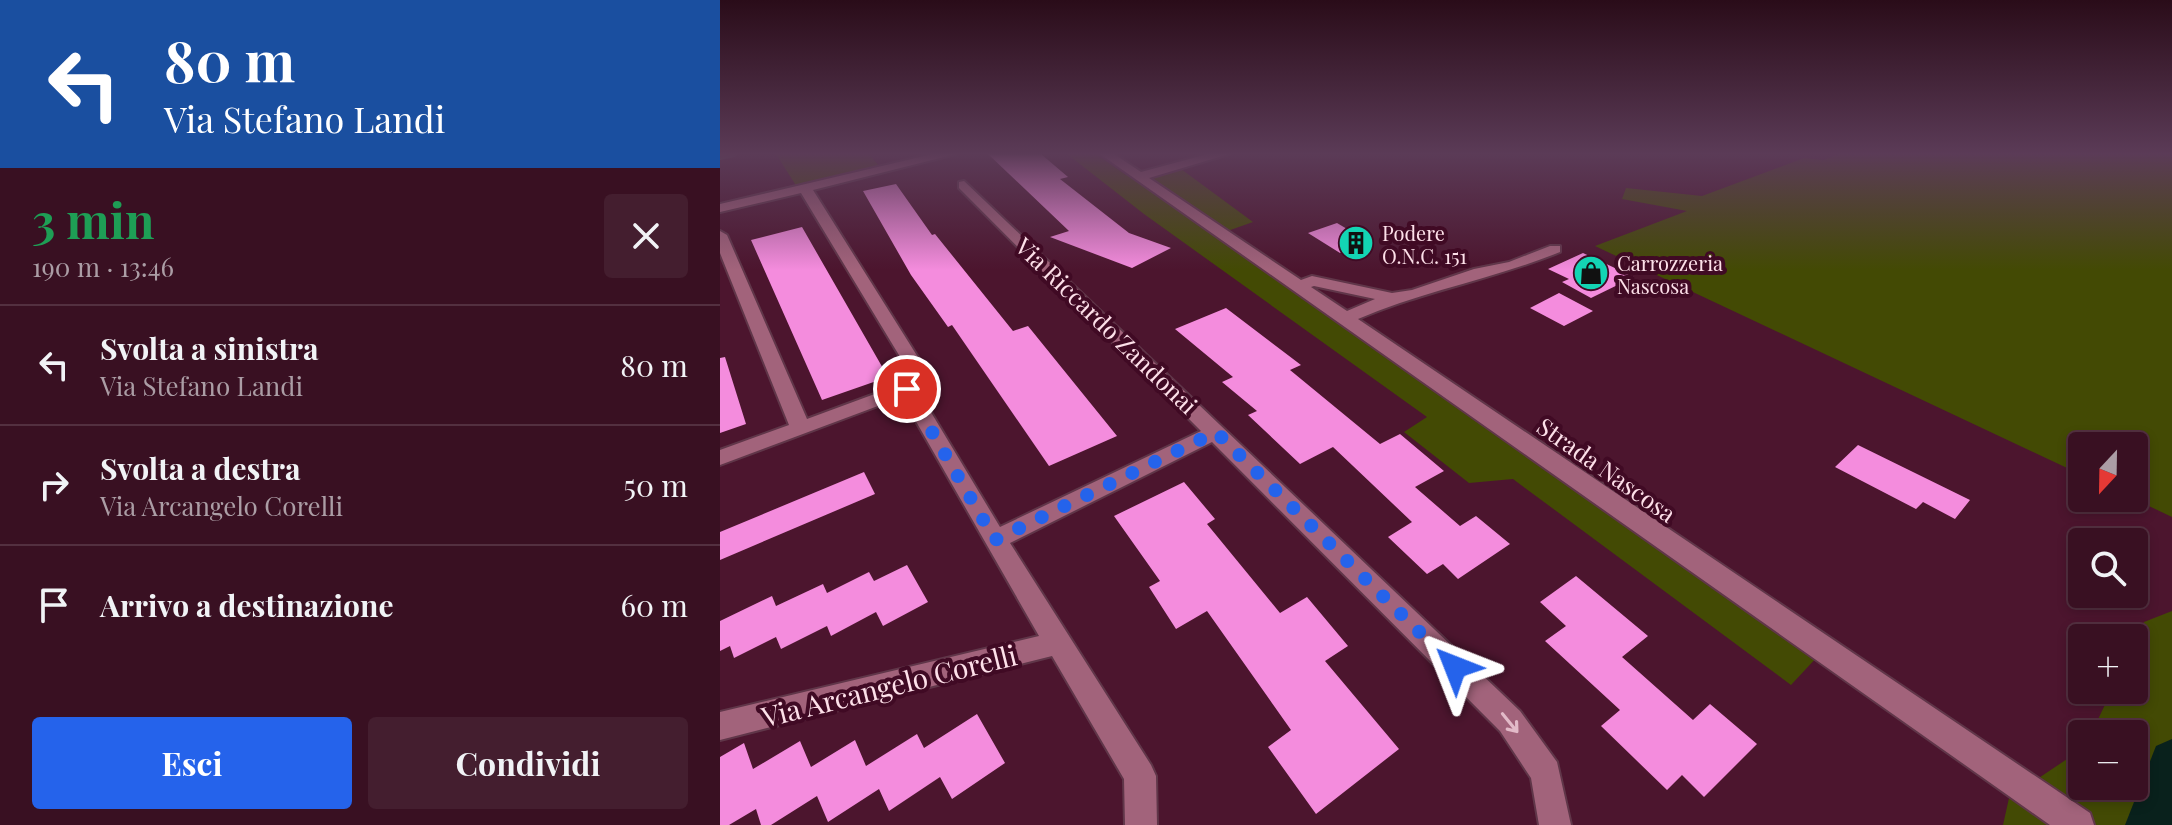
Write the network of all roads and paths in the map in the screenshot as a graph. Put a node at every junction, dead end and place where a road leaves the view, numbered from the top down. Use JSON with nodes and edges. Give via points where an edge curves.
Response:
{"nodes":[{"id":1,"x":786,"y":192,"type":"edge"},
{"id":2,"x":808,"y":192,"type":"edge"},
{"id":3,"x":972,"y":192,"type":"edge"},
{"id":4,"x":1161,"y":192,"type":"edge"},
{"id":5,"x":720,"y":208,"type":"edge"},
{"id":6,"x":720,"y":235,"type":"edge"},
{"id":7,"x":1555,"y":249,"type":"dead end"},
{"id":8,"x":1298,"y":287,"type":"junction"},
{"id":9,"x":1392,"y":298,"type":"junction"},
{"id":10,"x":1343,"y":319,"type":"junction"},
{"id":11,"x":907,"y":389,"type":"junction"},
{"id":12,"x":801,"y":429,"type":"junction"},
{"id":13,"x":1216,"y":432,"type":"junction"},
{"id":14,"x":720,"y":458,"type":"edge"},
{"id":15,"x":995,"y":540,"type":"junction"},
{"id":16,"x":1058,"y":643,"type":"junction"},
{"id":17,"x":720,"y":726,"type":"edge"},
{"id":18,"x":1141,"y":825,"type":"edge"},
{"id":19,"x":1555,"y":825,"type":"edge"},
{"id":20,"x":2078,"y":825,"type":"edge"}],
"edges":[{"from":1,"to":5,"type":"street"},
{"from":2,"to":11,"type":"street","via":[[917,370]]},
{"from":3,"to":13,"type":"street","name":"Via Riccardo Zandonai"},
{"from":4,"to":8,"type":"street","name":"Strada Nascosa"},
{"from":6,"to":12,"type":"street"},
{"from":7,"to":9,"type":"street","via":[[1513,266]]},
{"from":8,"to":9,"type":"street","via":[[1312,281]]},
{"from":8,"to":10,"type":"street","name":"Strada Nascosa"},
{"from":9,"to":10,"type":"street"},
{"from":10,"to":20,"type":"street","name":"Strada Nascosa"},
{"from":11,"to":12,"type":"street"},
{"from":11,"to":15,"type":"street","name":"Via Arcangelo Corelli"},
{"from":12,"to":14,"type":"street"},
{"from":13,"to":15,"type":"street"},
{"from":13,"to":19,"type":"street","name":"Via Riccardo Zandonai","one_way":true,"via":[[1510,721],[1546,773]]},
{"from":15,"to":16,"type":"street","name":"Via Arcangelo Corelli"},
{"from":16,"to":17,"type":"street","name":"Via Arcangelo Corelli"},
{"from":16,"to":18,"type":"street","name":"Via Arcangelo Corelli","via":[[1140,776]]}]}
